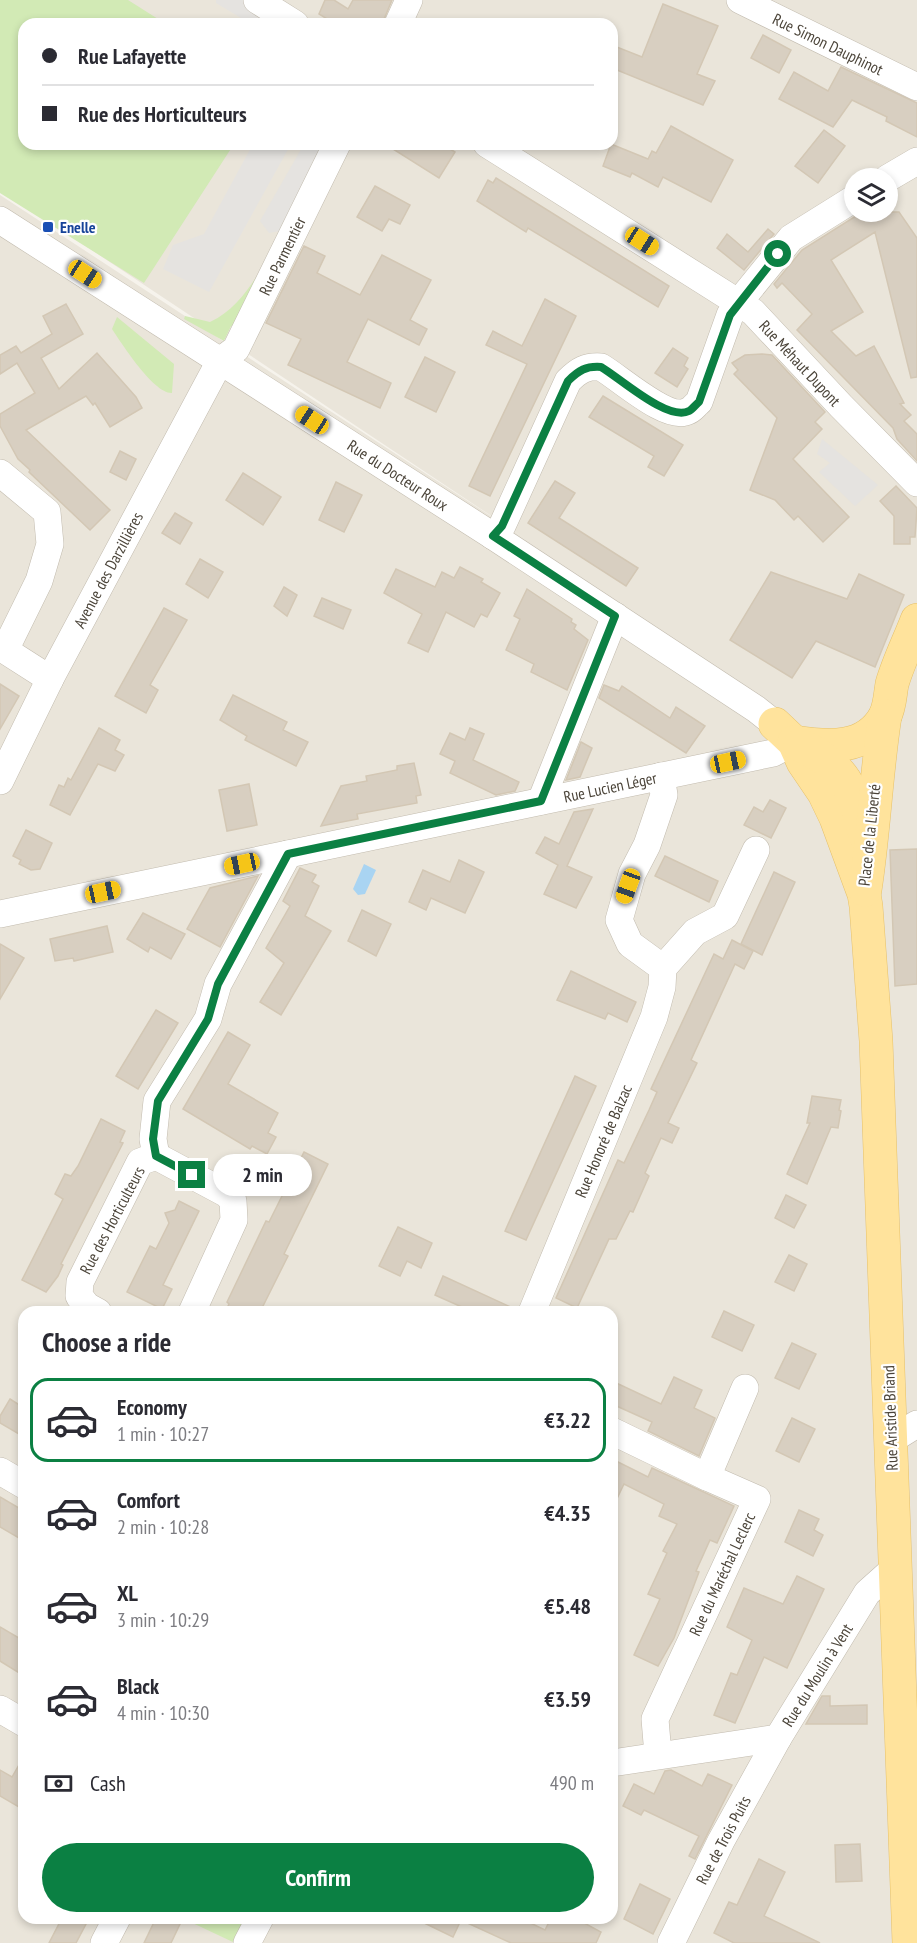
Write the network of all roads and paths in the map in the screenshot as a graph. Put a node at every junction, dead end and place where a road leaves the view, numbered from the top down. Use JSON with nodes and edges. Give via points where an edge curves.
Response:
{"nodes":[{"id":1,"x":257,"y":0,"type":"edge"},
{"id":2,"x":408,"y":0,"type":"edge"},
{"id":3,"x":740,"y":0,"type":"edge"},
{"id":4,"x":286,"y":18,"type":"edge"},
{"id":5,"x":400,"y":18,"type":"edge"},
{"id":6,"x":917,"y":87,"type":"edge"},
{"id":7,"x":334,"y":150,"type":"edge"},
{"id":8,"x":497,"y":150,"type":"edge"},
{"id":9,"x":917,"y":161,"type":"edge"},
{"id":10,"x":898,"y":172,"type":"edge"},
{"id":11,"x":844,"y":205,"type":"edge"},
{"id":12,"x":0,"y":219,"type":"edge"},
{"id":13,"x":739,"y":302,"type":"junction"},
{"id":14,"x":220,"y":361,"type":"junction"},
{"id":15,"x":0,"y":473,"type":"edge"},
{"id":16,"x":917,"y":483,"type":"edge"},
{"id":17,"x":493,"y":536,"type":"junction"},
{"id":18,"x":615,"y":616,"type":"junction"},
{"id":19,"x":917,"y":620,"type":"edge"},
{"id":20,"x":2,"y":649,"type":"edge"},
{"id":21,"x":50,"y":679,"type":"junction"},
{"id":22,"x":892,"y":683,"type":"junction"},
{"id":23,"x":880,"y":722,"type":"junction"},
{"id":24,"x":778,"y":727,"type":"junction"},
{"id":25,"x":661,"y":776,"type":"junction"},
{"id":26,"x":861,"y":777,"type":"junction"},
{"id":27,"x":0,"y":781,"type":"edge"},
{"id":28,"x":541,"y":801,"type":"junction"},
{"id":29,"x":756,"y":850,"type":"dead end"},
{"id":30,"x":288,"y":854,"type":"junction"},
{"id":31,"x":860,"y":854,"type":"junction"},
{"id":32,"x":864,"y":894,"type":"joint"},
{"id":33,"x":0,"y":914,"type":"edge"},
{"id":34,"x":663,"y":968,"type":"junction"},
{"id":35,"x":156,"y":1156,"type":"junction"},
{"id":36,"x":87,"y":1306,"type":"edge"},
{"id":37,"x":195,"y":1306,"type":"edge"},
{"id":38,"x":534,"y":1306,"type":"edge"},
{"id":39,"x":745,"y":1388,"type":"dead end"},
{"id":40,"x":904,"y":1432,"type":"edge"},
{"id":41,"x":618,"y":1434,"type":"edge"},
{"id":42,"x":0,"y":1471,"type":"edge"},
{"id":43,"x":707,"y":1476,"type":"junction"},
{"id":44,"x":18,"y":1482,"type":"edge"},
{"id":45,"x":903,"y":1587,"type":"edge"},
{"id":46,"x":908,"y":1668,"type":"edge"},
{"id":47,"x":0,"y":1709,"type":"edge"},
{"id":48,"x":18,"y":1720,"type":"edge"},
{"id":49,"x":778,"y":1738,"type":"junction"},
{"id":50,"x":658,"y":1755,"type":"junction"},
{"id":51,"x":618,"y":1762,"type":"edge"},
{"id":52,"x":114,"y":1924,"type":"edge"},
{"id":53,"x":257,"y":1924,"type":"edge"},
{"id":54,"x":104,"y":1943,"type":"edge"},
{"id":55,"x":247,"y":1943,"type":"edge"},
{"id":56,"x":671,"y":1943,"type":"edge"},
{"id":57,"x":909,"y":1943,"type":"edge"}],
"edges":[{"from":1,"to":4,"type":"street"},
{"from":2,"to":5,"type":"street"},
{"from":3,"to":6,"type":"street","name":"Rue Simon Dauphinot"},
{"from":7,"to":14,"type":"street","name":"Rue Parmentier","via":[[236,349]]},
{"from":8,"to":13,"type":"street","name":"Rue Méhaut Dupont"},
{"from":9,"to":10,"type":"street"},
{"from":11,"to":13,"type":"street","via":[[791,238]]},
{"from":12,"to":14,"type":"street","name":"Rue du Docteur Roux"},
{"from":13,"to":16,"type":"street","name":"Rue Méhaut Dupont"},
{"from":13,"to":17,"type":"street","via":[[730,315],[699,402],[689,411],[663,409],[601,367],[578,370],[568,381],[502,526]]},
{"from":14,"to":17,"type":"street","name":"Rue du Docteur Roux"},
{"from":14,"to":21,"type":"street","name":"Avenue des Darzillières"},
{"from":15,"to":20,"type":"street","via":[[46,512],[50,544],[39,581]]},
{"from":17,"to":18,"type":"street","name":"Rue du Docteur Roux"},
{"from":18,"to":24,"type":"street","name":"Rue du Docteur Roux"},
{"from":18,"to":28,"type":"street"},
{"from":19,"to":22,"type":"main road"},
{"from":20,"to":21,"type":"street"},
{"from":21,"to":27,"type":"street","name":"Avenue des Darzillières"},
{"from":22,"to":23,"type":"main road","name":"Place de la Liberté"},
{"from":22,"to":24,"type":"main road","via":[[862,713],[839,723]]},
{"from":23,"to":24,"type":"main road","via":[[848,744],[830,747]]},
{"from":23,"to":26,"type":"main road","name":"Place de la Liberté"},
{"from":24,"to":25,"type":"street","name":"Rue Lucien Léger","via":[[773,753]]},
{"from":24,"to":26,"type":"main road","via":[[834,765]]},
{"from":24,"to":31,"type":"main road","name":"Place de la Liberté"},
{"from":25,"to":28,"type":"street","name":"Rue Lucien Léger"},
{"from":25,"to":34,"type":"street","via":[[664,795],[647,845],[632,874],[619,920],[630,944]]},
{"from":26,"to":31,"type":"main road"},
{"from":28,"to":30,"type":"street","name":"Rue Lucien Léger"},
{"from":29,"to":34,"type":"street","via":[[725,915],[695,932]]},
{"from":30,"to":33,"type":"street","name":"Rue Lucien Léger"},
{"from":30,"to":35,"type":"street","via":[[218,984],[208,1019],[158,1101],[153,1139]]},
{"from":31,"to":32,"type":"main road","name":"Place de la Liberté"},
{"from":32,"to":40,"type":"main road","name":"Rue Aristide Briand"},
{"from":34,"to":38,"type":"street","name":"Rue Honoré de Balzac","via":[[654,1017]]},
{"from":35,"to":36,"type":"street","name":"Rue des Horticulteurs","via":[[140,1162],[80,1282],[79,1296]]},
{"from":35,"to":37,"type":"street","name":"Rue des Horticulteurs","via":[[227,1194],[235,1210]]},
{"from":39,"to":43,"type":"street"},
{"from":40,"to":45,"type":"main road","name":"Rue Aristide Briand"},
{"from":41,"to":43,"type":"street"},
{"from":42,"to":44,"type":"street"},
{"from":43,"to":50,"type":"street","name":"Rue du Maréchal Leclerc","via":[[757,1499],[655,1719]]},
{"from":45,"to":46,"type":"main road","name":"Rue Aristide Briand"},
{"from":45,"to":49,"type":"street","name":"Rue du Moulin à Vent","via":[[867,1593]]},
{"from":46,"to":57,"type":"main road","name":"Rue Aristide Briand"},
{"from":47,"to":48,"type":"street"},
{"from":49,"to":50,"type":"street","name":"Rue du Moulin à Vent"},
{"from":49,"to":56,"type":"street","name":"Rue de Trois Puits"},
{"from":50,"to":51,"type":"street","name":"Rue du Moulin à Vent"},
{"from":52,"to":54,"type":"street"},
{"from":53,"to":55,"type":"street"}]}
